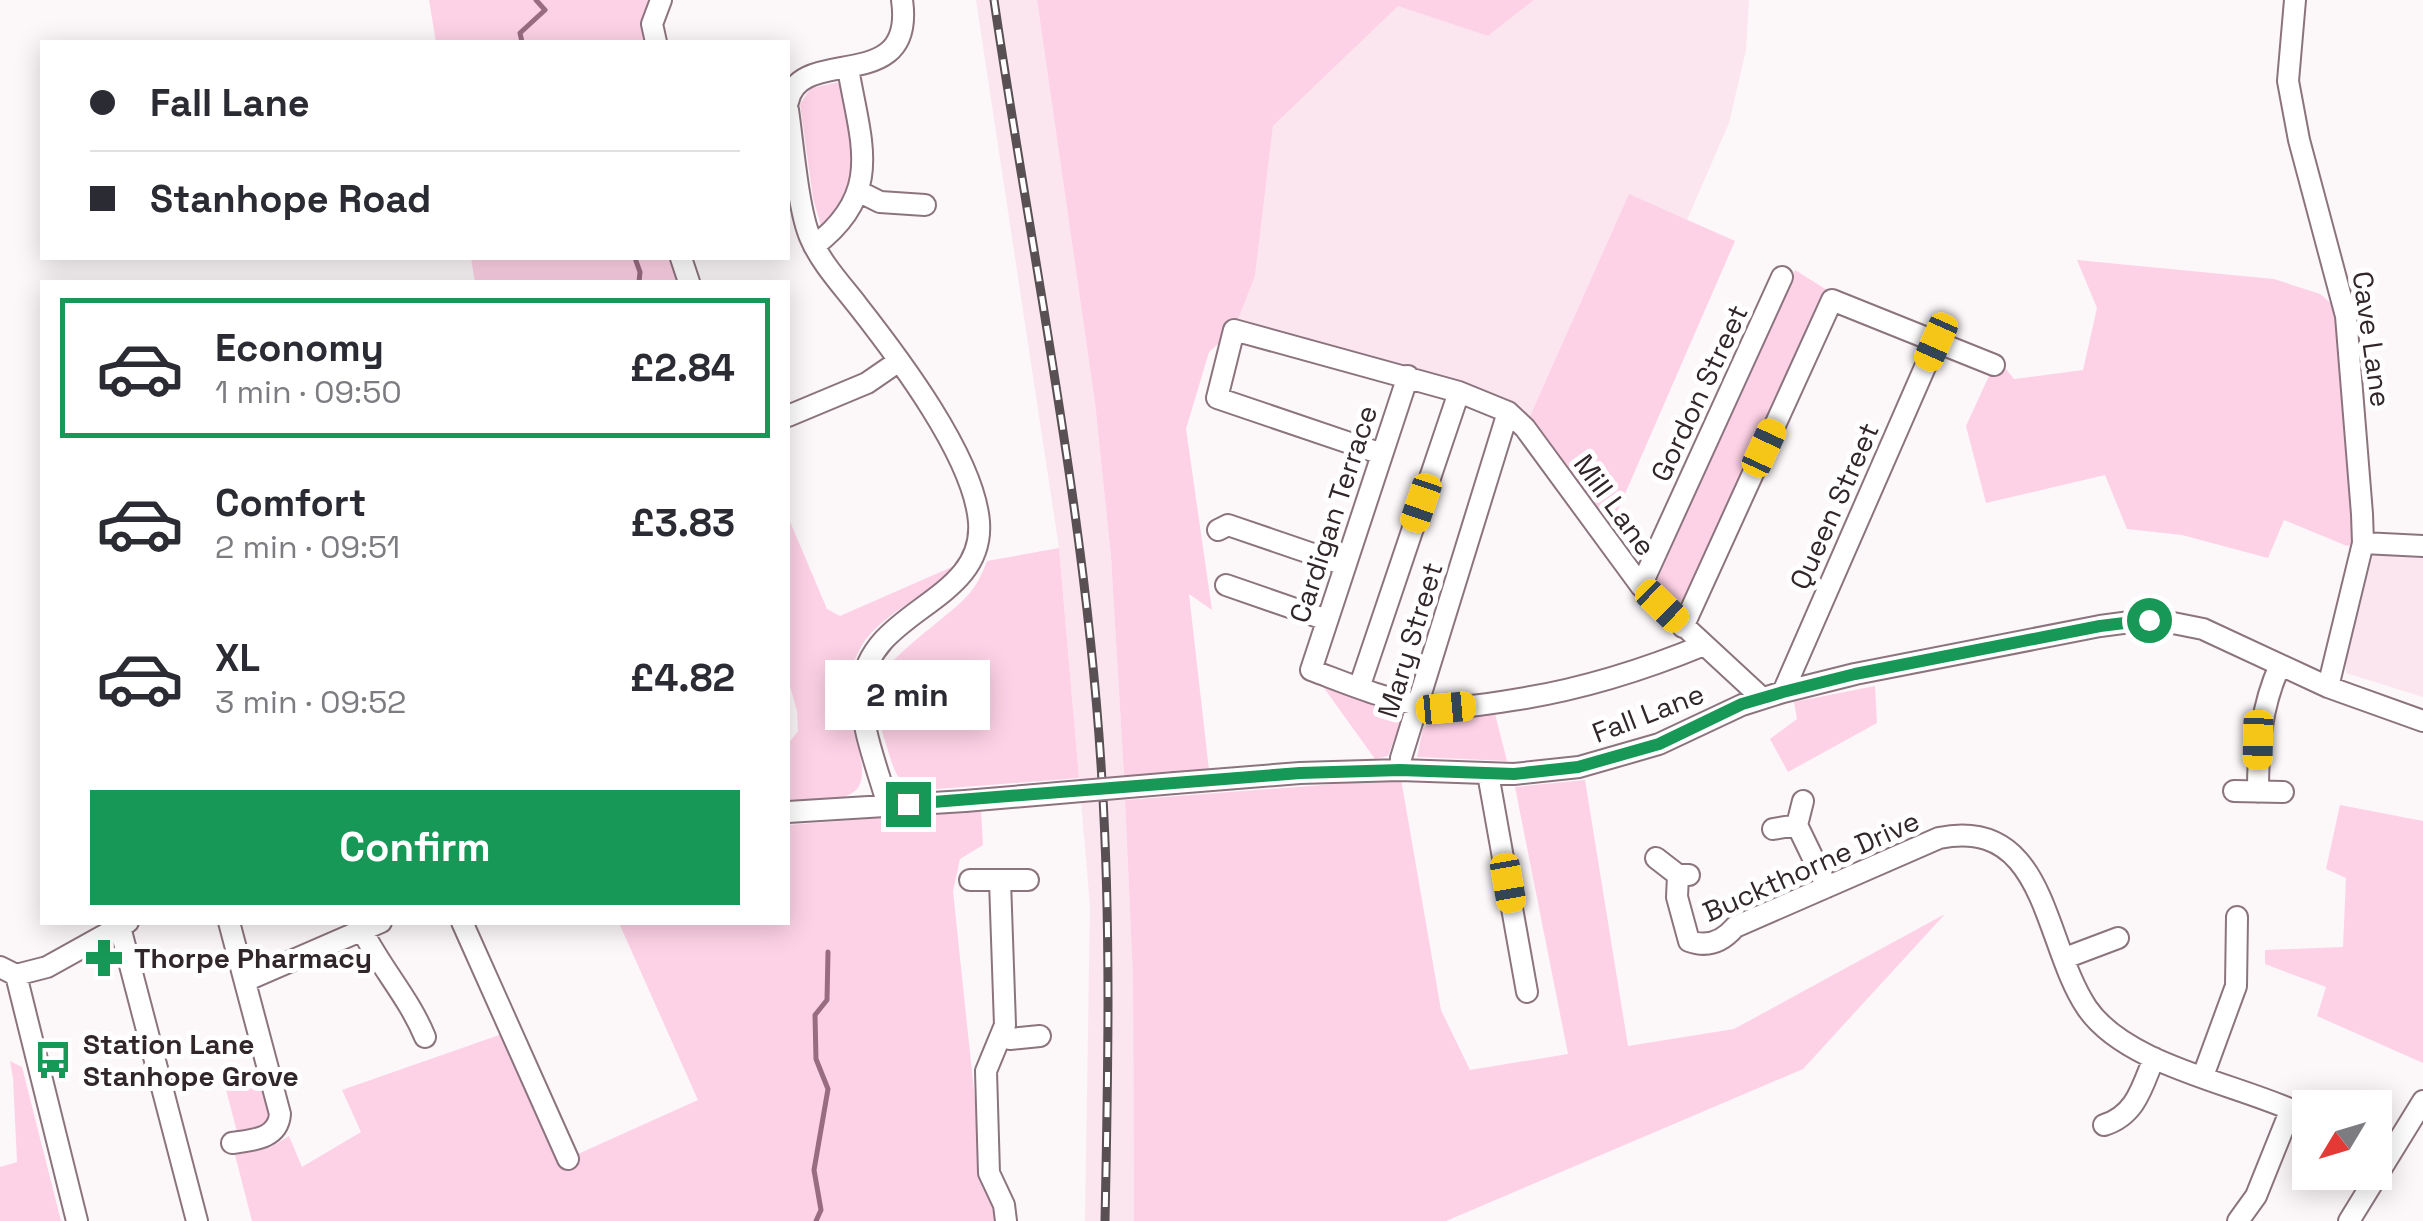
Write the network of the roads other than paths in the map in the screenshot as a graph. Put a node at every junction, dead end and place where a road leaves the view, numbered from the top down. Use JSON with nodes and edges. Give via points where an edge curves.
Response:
{"nodes":[{"id":1,"x":661,"y":0,"type":"edge"},
{"id":2,"x":902,"y":0,"type":"edge"},
{"id":3,"x":2295,"y":0,"type":"edge"},
{"id":4,"x":656,"y":40,"type":"edge"},
{"id":5,"x":856,"y":66,"type":"junction"},
{"id":6,"x":790,"y":91,"type":"edge"},
{"id":7,"x":790,"y":122,"type":"edge"},
{"id":8,"x":860,"y":192,"type":"junction"},
{"id":9,"x":925,"y":205,"type":"dead end"},
{"id":10,"x":814,"y":246,"type":"junction"},
{"id":11,"x":1782,"y":277,"type":"dead end"},
{"id":12,"x":1936,"y":342,"type":"junction"},
{"id":13,"x":899,"y":361,"type":"junction"},
{"id":14,"x":1994,"y":365,"type":"dead end"},
{"id":15,"x":1408,"y":376,"type":"junction"},
{"id":16,"x":1459,"y":392,"type":"junction"},
{"id":17,"x":1508,"y":412,"type":"junction"},
{"id":18,"x":790,"y":415,"type":"edge"},
{"id":19,"x":1382,"y":454,"type":"junction"},
{"id":20,"x":1218,"y":530,"type":"dead end"},
{"id":21,"x":2364,"y":543,"type":"junction"},
{"id":22,"x":2423,"y":546,"type":"edge"},
{"id":23,"x":1345,"y":566,"type":"junction"},
{"id":24,"x":1226,"y":585,"type":"dead end"},
{"id":25,"x":1641,"y":586,"type":"junction"},
{"id":26,"x":1327,"y":620,"type":"junction"},
{"id":27,"x":1683,"y":627,"type":"junction"},
{"id":28,"x":1704,"y":645,"type":"junction"},
{"id":29,"x":2280,"y":665,"type":"junction"},
{"id":30,"x":2328,"y":687,"type":"junction"},
{"id":31,"x":1359,"y":688,"type":"junction"},
{"id":32,"x":1772,"y":695,"type":"junction"},
{"id":33,"x":1420,"y":705,"type":"junction"},
{"id":34,"x":2423,"y":721,"type":"edge"},
{"id":35,"x":1400,"y":770,"type":"junction"},
{"id":36,"x":1488,"y":774,"type":"junction"},
{"id":37,"x":2234,"y":791,"type":"dead end"},
{"id":38,"x":2258,"y":792,"type":"junction"},
{"id":39,"x":2283,"y":792,"type":"dead end"},
{"id":40,"x":1803,"y":801,"type":"dead end"},
{"id":41,"x":888,"y":806,"type":"junction"},
{"id":42,"x":790,"y":812,"type":"edge"},
{"id":43,"x":1797,"y":825,"type":"junction"},
{"id":44,"x":1772,"y":830,"type":"dead end"},
{"id":45,"x":1656,"y":858,"type":"dead end"},
{"id":46,"x":970,"y":880,"type":"dead end"},
{"id":47,"x":1000,"y":880,"type":"junction"},
{"id":48,"x":1028,"y":880,"type":"dead end"},
{"id":49,"x":1827,"y":887,"type":"junction"},
{"id":50,"x":2237,"y":917,"type":"dead end"},
{"id":51,"x":124,"y":925,"type":"edge"},
{"id":52,"x":230,"y":925,"type":"edge"},
{"id":53,"x":463,"y":925,"type":"edge"},
{"id":54,"x":371,"y":926,"type":"edge"},
{"id":55,"x":2118,"y":938,"type":"dead end"},
{"id":56,"x":2065,"y":958,"type":"junction"},
{"id":57,"x":8,"y":971,"type":"edge"},
{"id":58,"x":245,"y":981,"type":"junction"},
{"id":59,"x":1527,"y":992,"type":"dead end"},
{"id":60,"x":1003,"y":1036,"type":"junction"},
{"id":61,"x":1040,"y":1036,"type":"dead end"},
{"id":62,"x":425,"y":1037,"type":"dead end"},
{"id":63,"x":2154,"y":1058,"type":"junction"},
{"id":64,"x":2203,"y":1076,"type":"junction"},
{"id":65,"x":2423,"y":1102,"type":"edge"},
{"id":66,"x":2292,"y":1111,"type":"edge"},
{"id":67,"x":2104,"y":1125,"type":"dead end"},
{"id":68,"x":2292,"y":1130,"type":"edge"},
{"id":69,"x":2392,"y":1140,"type":"edge"},
{"id":70,"x":232,"y":1143,"type":"dead end"},
{"id":71,"x":568,"y":1159,"type":"dead end"},
{"id":72,"x":2364,"y":1190,"type":"edge"},
{"id":73,"x":78,"y":1221,"type":"edge"},
{"id":74,"x":197,"y":1221,"type":"edge"},
{"id":75,"x":1006,"y":1221,"type":"edge"},
{"id":76,"x":2238,"y":1221,"type":"edge"},
{"id":77,"x":2349,"y":1221,"type":"edge"}],
"edges":[{"from":1,"to":4,"type":"street","via":[[652,24]]},
{"from":2,"to":5,"type":"street","via":[[902,28],[889,52]]},
{"from":3,"to":21,"type":"street","name":"Cave Lane","via":[[2288,81],[2346,316]]},
{"from":5,"to":6,"type":"street","via":[[811,75]]},
{"from":5,"to":8,"type":"street"},
{"from":7,"to":10,"type":"street"},
{"from":8,"to":9,"type":"street","via":[[880,202]]},
{"from":8,"to":10,"type":"street","via":[[831,234]]},
{"from":10,"to":13,"type":"street"},
{"from":11,"to":25,"type":"street","name":"Gordon Street"},
{"from":12,"to":14,"type":"street"},
{"from":12,"to":27,"type":"street","via":[[1832,300]]},
{"from":12,"to":32,"type":"street","name":"Queen Street"},
{"from":13,"to":18,"type":"street","via":[[867,383]]},
{"from":13,"to":41,"type":"street","via":[[955,452],[979,521],[978,544],[962,573],[879,642],[867,662],[862,708]]},
{"from":15,"to":16,"type":"street","name":"Mill Lane"},
{"from":15,"to":19,"type":"street","name":"Cardigan Terrace"},
{"from":15,"to":19,"type":"street","name":"Mill Lane","via":[[1234,330],[1216,398]]},
{"from":16,"to":17,"type":"street","name":"Mill Lane"},
{"from":16,"to":31,"type":"street"},
{"from":17,"to":25,"type":"street","name":"Mill Lane"},
{"from":17,"to":33,"type":"street","name":"Mary Street"},
{"from":19,"to":23,"type":"street","name":"Cardigan Terrace"},
{"from":20,"to":23,"type":"street","via":[[1228,525]]},
{"from":21,"to":22,"type":"street"},
{"from":21,"to":30,"type":"street","name":"Cave Lane"},
{"from":23,"to":26,"type":"street","name":"Cardigan Terrace"},
{"from":24,"to":26,"type":"street"},
{"from":25,"to":27,"type":"street","name":"Mill Lane"},
{"from":26,"to":31,"type":"street","name":"Cardigan Terrace","via":[[1311,670]]},
{"from":27,"to":28,"type":"street","name":"Mill Lane"},
{"from":28,"to":32,"type":"street","name":"Mill Lane"},
{"from":28,"to":33,"type":"street","via":[[1582,688],[1492,704]]},
{"from":29,"to":30,"type":"street","name":"Fall Lane"},
{"from":29,"to":32,"type":"street","name":"Fall Lane","via":[[2203,629],[2153,619]]},
{"from":29,"to":38,"type":"street","via":[[2263,711]]},
{"from":30,"to":34,"type":"street","name":"Fall Lane"},
{"from":31,"to":33,"type":"street"},
{"from":32,"to":36,"type":"street","name":"Fall Lane","via":[[1614,758]]},
{"from":33,"to":35,"type":"street","name":"Mary Street"},
{"from":35,"to":36,"type":"street","name":"Fall Lane"},
{"from":35,"to":41,"type":"street","name":"Fall Lane","bridge":true},
{"from":36,"to":59,"type":"street"},
{"from":37,"to":38,"type":"street"},
{"from":38,"to":39,"type":"street"},
{"from":40,"to":43,"type":"street"},
{"from":41,"to":42,"type":"street","name":"Fall Lane"},
{"from":43,"to":44,"type":"street"},
{"from":43,"to":49,"type":"street"},
{"from":45,"to":49,"type":"street","name":"Buckthorne Drive","via":[[1684,875],[1677,896],[1682,947],[1726,938],[1735,927]]},
{"from":46,"to":47,"type":"street"},
{"from":47,"to":48,"type":"street"},
{"from":47,"to":60,"type":"street"},
{"from":49,"to":56,"type":"street","name":"Buckthorne Drive","via":[[1938,838],[1982,835],[2020,862]]},
{"from":50,"to":64,"type":"street","via":[[2247,958]]},
{"from":51,"to":57,"type":"street","via":[[46,967]]},
{"from":51,"to":74,"type":"street"},
{"from":52,"to":58,"type":"street"},
{"from":53,"to":71,"type":"street"},
{"from":54,"to":58,"type":"street"},
{"from":54,"to":62,"type":"street","via":[[372,950],[414,1009]]},
{"from":55,"to":56,"type":"street"},
{"from":56,"to":63,"type":"street","name":"Buckthorne Drive","via":[[2103,1028]]},
{"from":57,"to":73,"type":"street"},
{"from":58,"to":70,"type":"street","via":[[280,1114],[272,1134]]},
{"from":60,"to":61,"type":"street"},
{"from":60,"to":75,"type":"street","via":[[986,1071],[989,1173]]},
{"from":63,"to":64,"type":"street","name":"Buckthorne Drive"},
{"from":63,"to":67,"type":"street","via":[[2130,1112]]},
{"from":64,"to":66,"type":"street","name":"Buckthorne Drive"},
{"from":65,"to":69,"type":"street"},
{"from":68,"to":76,"type":"street"},
{"from":72,"to":77,"type":"street"}]}
